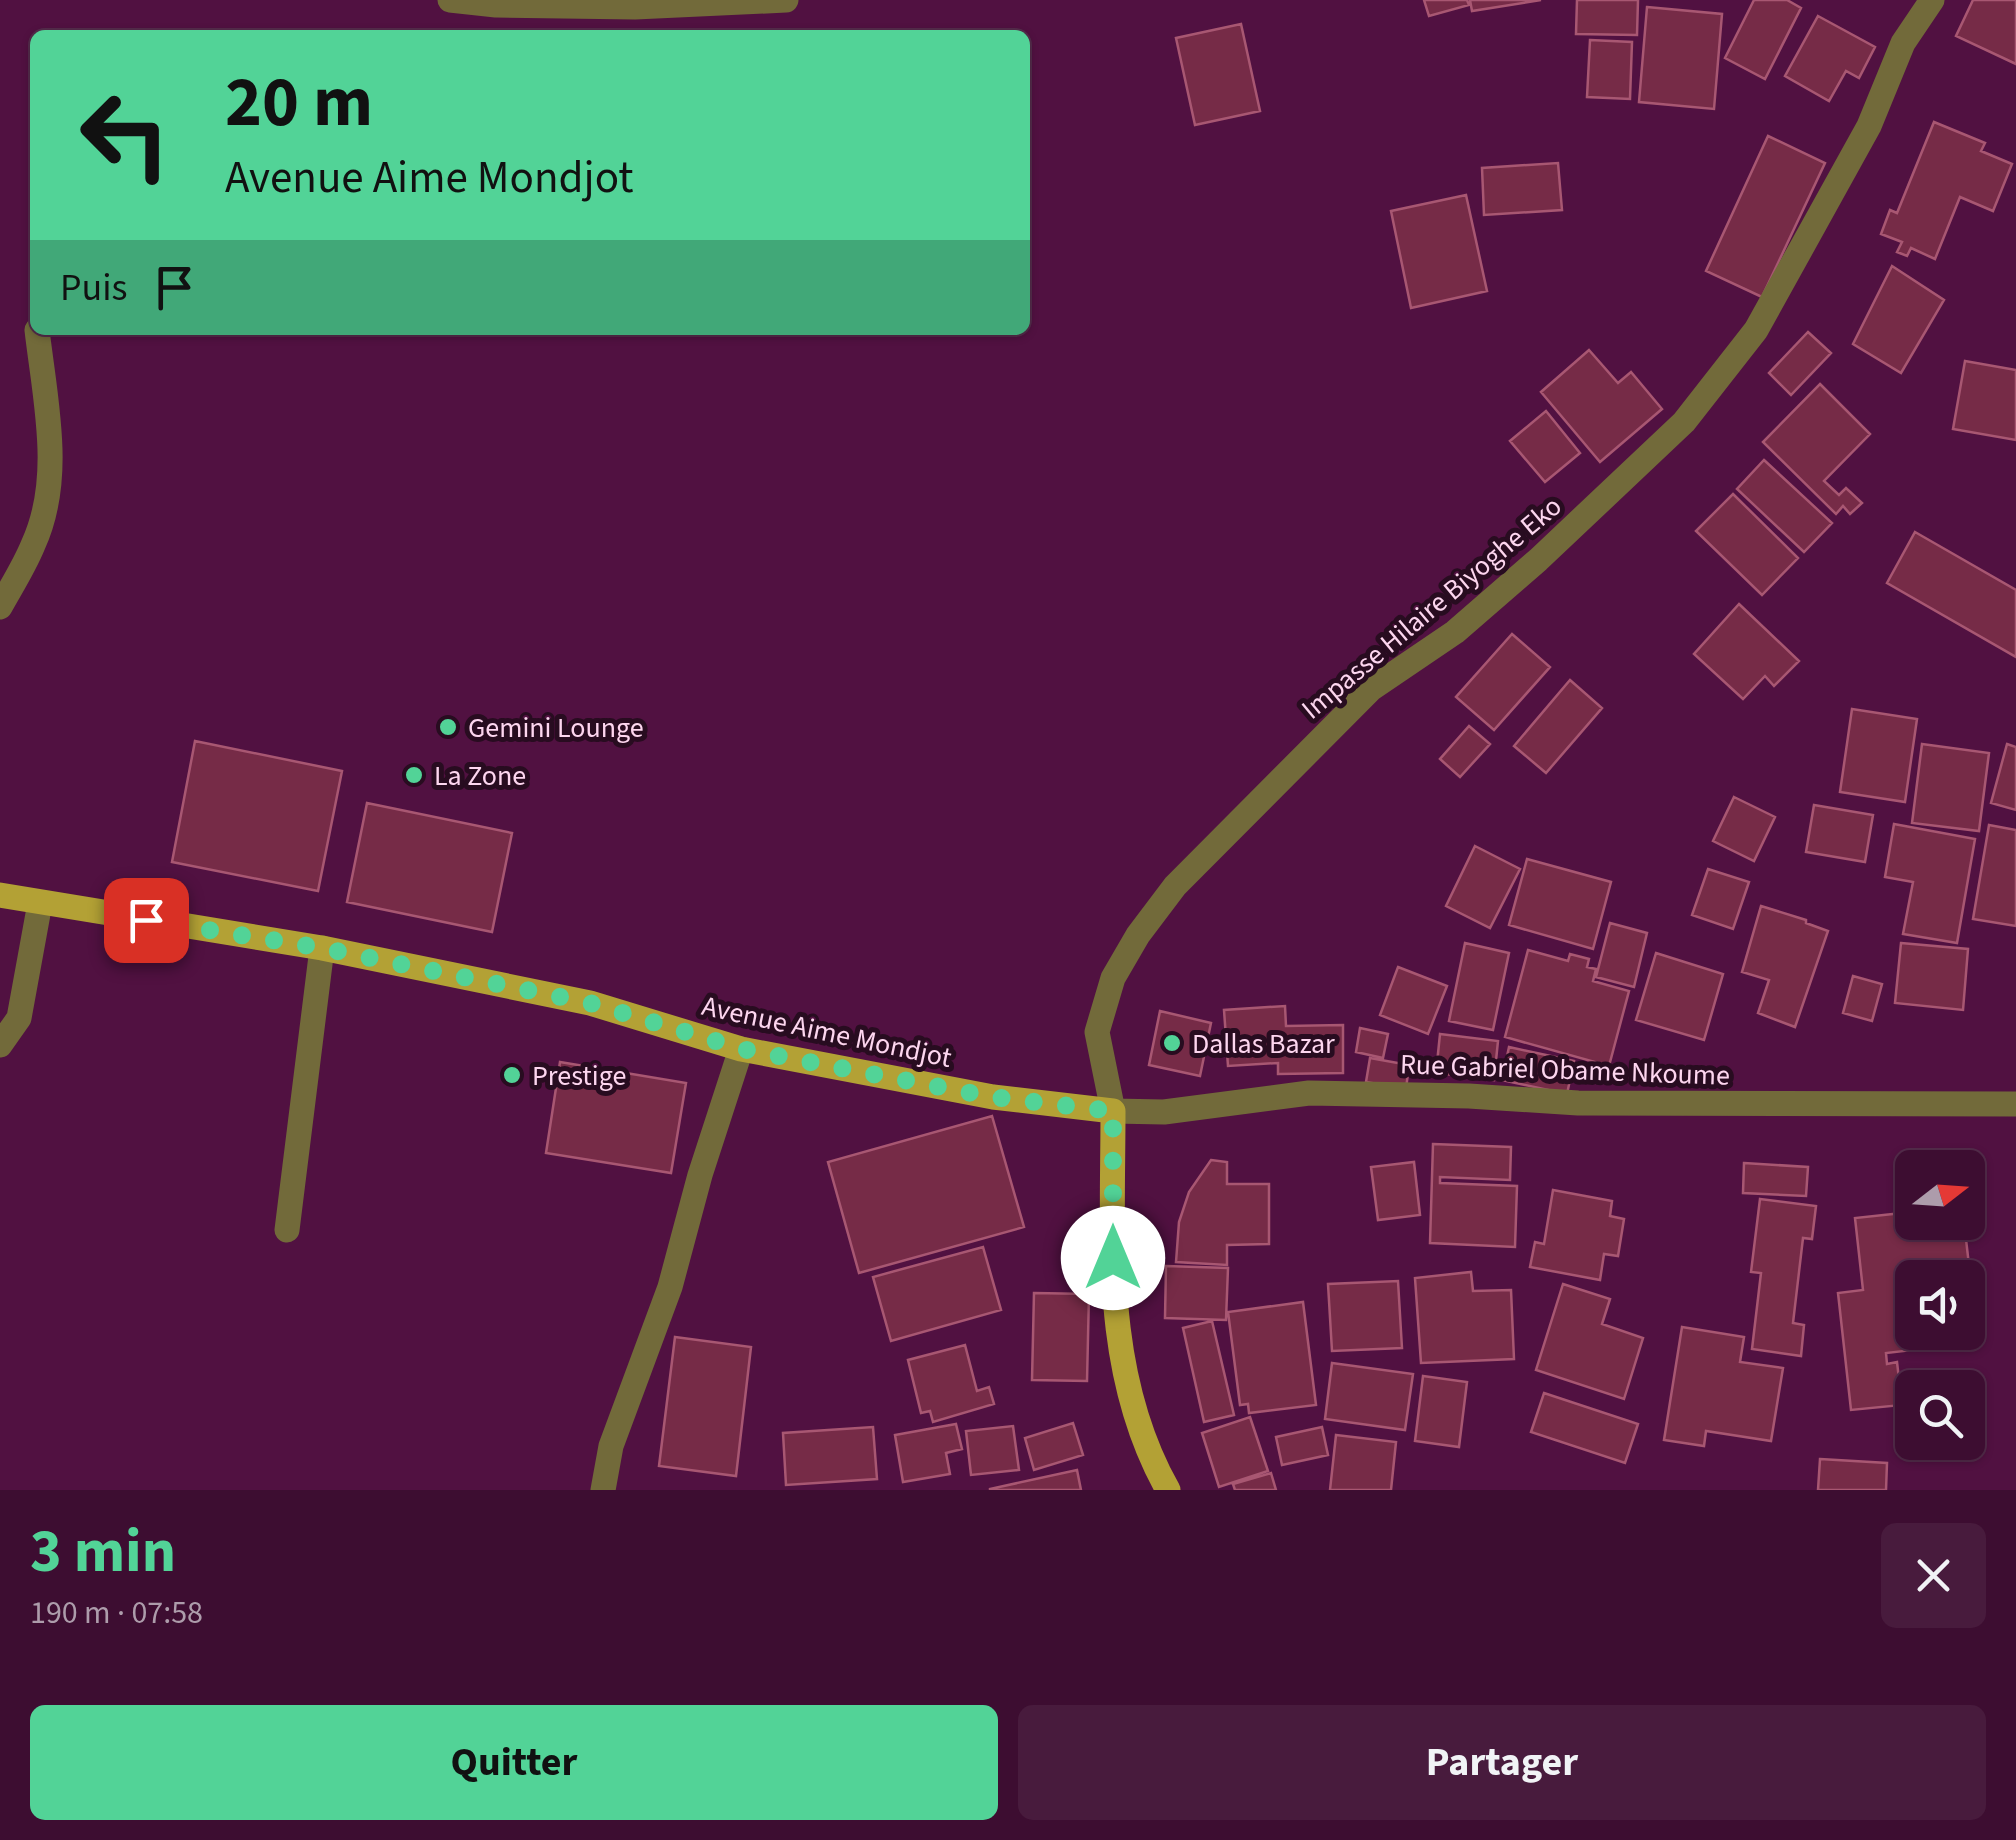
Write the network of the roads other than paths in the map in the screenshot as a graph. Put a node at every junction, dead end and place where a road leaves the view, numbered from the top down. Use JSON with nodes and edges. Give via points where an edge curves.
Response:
{"nodes":[{"id":1,"x":450,"y":0,"type":"edge"},
{"id":2,"x":786,"y":0,"type":"edge"},
{"id":3,"x":1932,"y":0,"type":"edge"},
{"id":4,"x":38,"y":335,"type":"edge"},
{"id":5,"x":0,"y":607,"type":"edge"},
{"id":6,"x":0,"y":895,"type":"edge"},
{"id":7,"x":40,"y":904,"type":"junction"},
{"id":8,"x":322,"y":948,"type":"junction"},
{"id":9,"x":0,"y":1046,"type":"edge"},
{"id":10,"x":742,"y":1049,"type":"junction"},
{"id":11,"x":2016,"y":1104,"type":"edge"},
{"id":12,"x":1113,"y":1111,"type":"junction"},
{"id":13,"x":287,"y":1230,"type":"dead end"},
{"id":14,"x":603,"y":1490,"type":"edge"},
{"id":15,"x":1168,"y":1490,"type":"edge"}],
"edges":[{"from":1,"to":2,"type":"street","via":[[636,7]]},
{"from":3,"to":12,"type":"street","name":"Impasse Hilaire Biyoghe Eko","via":[[1903,43],[1869,126],[1756,330],[1684,422],[1455,632],[1371,689],[1174,886],[1138,934],[1113,978],[1097,1032]]},
{"from":4,"to":5,"type":"street","via":[[48,427],[47,500],[34,544]]},
{"from":6,"to":7,"type":"main road","name":"Avenue Aime Mondjot"},
{"from":7,"to":8,"type":"main road","name":"Avenue Aime Mondjot"},
{"from":7,"to":9,"type":"street","via":[[19,1018]]},
{"from":8,"to":10,"type":"main road","name":"Avenue Aime Mondjot","via":[[590,1003]]},
{"from":8,"to":13,"type":"street"},
{"from":10,"to":12,"type":"main road","name":"Avenue Aime Mondjot","via":[[992,1097]]},
{"from":10,"to":14,"type":"street"},
{"from":11,"to":12,"type":"street","name":"Rue Gabriel Obame Nkoume","via":[[1578,1103],[1310,1093],[1164,1112]]},
{"from":12,"to":15,"type":"main road","via":[[1119,1345],[1136,1420]]}]}
